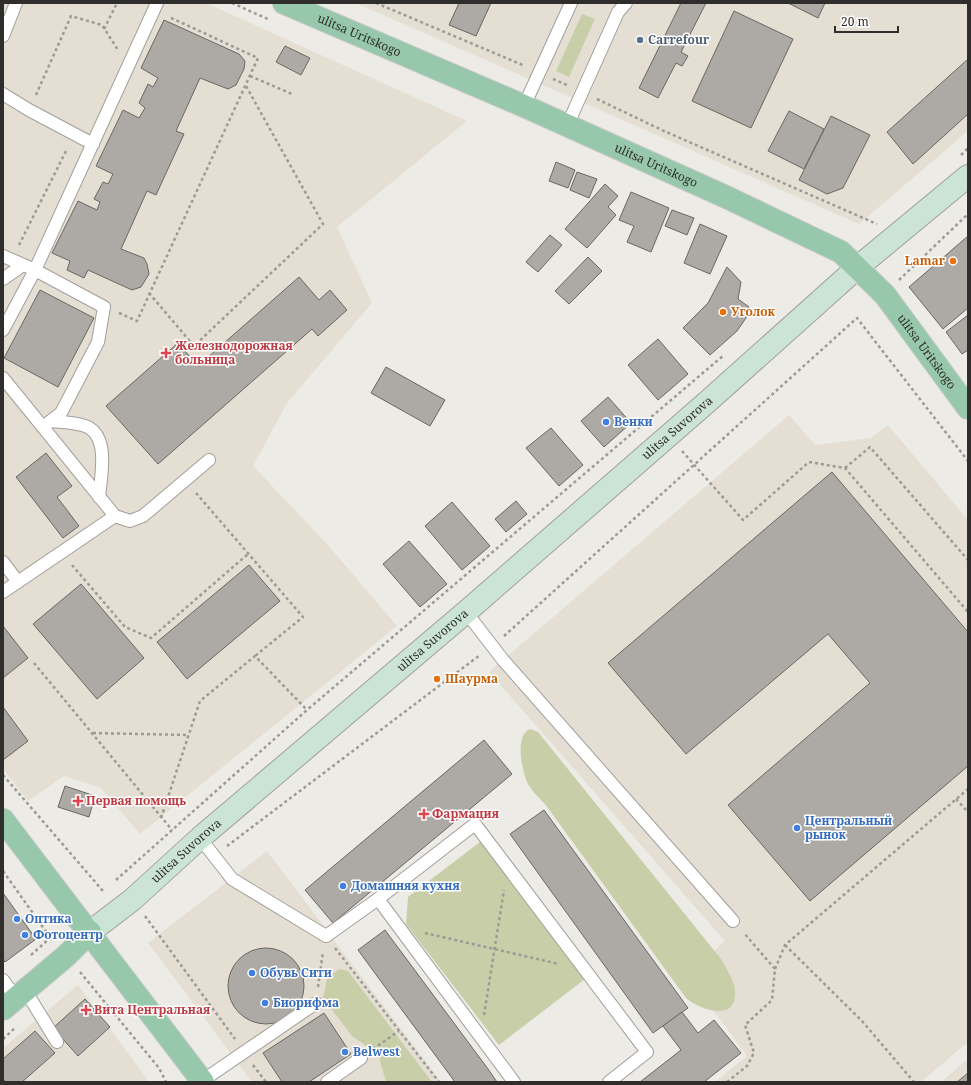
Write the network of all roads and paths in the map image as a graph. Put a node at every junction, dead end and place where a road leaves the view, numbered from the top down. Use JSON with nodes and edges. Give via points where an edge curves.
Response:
{"nodes":[{"id":1,"x":16,"y":3,"type":"edge"},
{"id":2,"x":117,"y":3,"type":"edge"},
{"id":3,"x":284,"y":3,"type":"edge"},
{"id":4,"x":376,"y":3,"type":"edge"},
{"id":5,"x":571,"y":3,"type":"edge"},
{"id":6,"x":626,"y":3,"type":"edge"},
{"id":7,"x":156,"y":7,"type":"edge"},
{"id":8,"x":104,"y":29,"type":"junction"},
{"id":9,"x":3,"y":36,"type":"edge"},
{"id":10,"x":128,"y":67,"type":"junction"},
{"id":11,"x":539,"y":72,"type":"junction"},
{"id":12,"x":250,"y":76,"type":"junction"},
{"id":13,"x":246,"y":85,"type":"junction"},
{"id":14,"x":582,"y":92,"type":"junction"},
{"id":15,"x":3,"y":94,"type":"edge"},
{"id":16,"x":292,"y":94,"type":"dead end"},
{"id":17,"x":524,"y":106,"type":"junction"},
{"id":18,"x":29,"y":110,"type":"junction"},
{"id":19,"x":568,"y":126,"type":"junction"},
{"id":20,"x":75,"y":134,"type":"junction"},
{"id":21,"x":93,"y":144,"type":"junction"},
{"id":22,"x":968,"y":176,"type":"edge"},
{"id":23,"x":968,"y":214,"type":"edge"},
{"id":24,"x":878,"y":224,"type":"dead end"},
{"id":25,"x":13,"y":260,"type":"edge"},
{"id":26,"x":858,"y":267,"type":"junction"},
{"id":27,"x":35,"y":270,"type":"junction"},
{"id":28,"x":3,"y":279,"type":"edge"},
{"id":29,"x":895,"y":283,"type":"dead end"},
{"id":30,"x":149,"y":293,"type":"junction"},
{"id":31,"x":104,"y":307,"type":"junction"},
{"id":32,"x":3,"y":330,"type":"edge"},
{"id":33,"x":729,"y":351,"type":"dead end"},
{"id":34,"x":3,"y":378,"type":"edge"},
{"id":35,"x":968,"y":408,"type":"edge"},
{"id":36,"x":47,"y":424,"type":"junction"},
{"id":37,"x":668,"y":436,"type":"junction"},
{"id":38,"x":209,"y":460,"type":"dead end"},
{"id":39,"x":968,"y":461,"type":"edge"},
{"id":40,"x":695,"y":466,"type":"junction"},
{"id":41,"x":845,"y":468,"type":"junction"},
{"id":42,"x":185,"y":480,"type":"junction"},
{"id":43,"x":99,"y":497,"type":"junction"},
{"id":44,"x":115,"y":516,"type":"junction"},
{"id":45,"x":62,"y":552,"type":"junction"},
{"id":46,"x":248,"y":554,"type":"junction"},
{"id":47,"x":968,"y":560,"type":"edge"},
{"id":48,"x":3,"y":562,"type":"edge"},
{"id":49,"x":18,"y":582,"type":"junction"},
{"id":50,"x":3,"y":592,"type":"edge"},
{"id":51,"x":466,"y":612,"type":"junction"},
{"id":52,"x":968,"y":612,"type":"edge"},
{"id":53,"x":493,"y":645,"type":"junction"},
{"id":54,"x":255,"y":656,"type":"junction"},
{"id":55,"x":34,"y":663,"type":"dead end"},
{"id":56,"x":307,"y":710,"type":"junction"},
{"id":57,"x":92,"y":733,"type":"junction"},
{"id":58,"x":188,"y":736,"type":"junction"},
{"id":59,"x":3,"y":775,"type":"edge"},
{"id":60,"x":968,"y":789,"type":"edge"},
{"id":61,"x":956,"y":799,"type":"junction"},
{"id":62,"x":968,"y":812,"type":"edge"},
{"id":63,"x":161,"y":818,"type":"junction"},
{"id":64,"x":3,"y":820,"type":"edge"},
{"id":65,"x":172,"y":830,"type":"junction"},
{"id":66,"x":200,"y":838,"type":"junction"},
{"id":67,"x":214,"y":856,"type":"junction"},
{"id":68,"x":508,"y":868,"type":"junction"},
{"id":69,"x":3,"y":871,"type":"edge"},
{"id":70,"x":116,"y":880,"type":"dead end"},
{"id":71,"x":103,"y":891,"type":"dead end"},
{"id":72,"x":378,"y":899,"type":"junction"},
{"id":73,"x":151,"y":911,"type":"dead end"},
{"id":74,"x":733,"y":921,"type":"joint"},
{"id":75,"x":399,"y":927,"type":"junction"},
{"id":76,"x":90,"y":932,"type":"junction"},
{"id":77,"x":326,"y":936,"type":"junction"},
{"id":78,"x":50,"y":938,"type":"dead end"},
{"id":79,"x":785,"y":945,"type":"junction"},
{"id":80,"x":495,"y":949,"type":"junction"},
{"id":81,"x":584,"y":969,"type":"junction"},
{"id":82,"x":775,"y":969,"type":"junction"},
{"id":83,"x":81,"y":973,"type":"dead end"},
{"id":84,"x":3,"y":980,"type":"edge"},
{"id":85,"x":14,"y":999,"type":"edge"},
{"id":86,"x":316,"y":1003,"type":"joint"},
{"id":87,"x":399,"y":1031,"type":"junction"},
{"id":88,"x":481,"y":1037,"type":"junction"},
{"id":89,"x":57,"y":1042,"type":"dead end"},
{"id":90,"x":244,"y":1052,"type":"junction"},
{"id":91,"x":361,"y":1058,"type":"joint"},
{"id":92,"x":166,"y":1082,"type":"edge"},
{"id":93,"x":202,"y":1082,"type":"edge"},
{"id":94,"x":266,"y":1082,"type":"edge"},
{"id":95,"x":327,"y":1082,"type":"edge"},
{"id":96,"x":439,"y":1082,"type":"edge"},
{"id":97,"x":514,"y":1082,"type":"edge"},
{"id":98,"x":609,"y":1082,"type":"edge"},
{"id":99,"x":727,"y":1082,"type":"edge"},
{"id":100,"x":914,"y":1082,"type":"edge"}],
"edges":[{"from":1,"to":9,"type":"lane"},
{"from":2,"to":8,"type":"path"},
{"from":3,"to":17,"type":"main road","name":"ulitsa Uritskogo"},
{"from":4,"to":11,"type":"path"},
{"from":5,"to":11,"type":"lane"},
{"from":6,"to":14,"type":"lane","via":[[618,12]]},
{"from":7,"to":10,"type":"lane"},
{"from":7,"to":12,"type":"path","via":[[258,58]]},
{"from":8,"to":10,"type":"path"},
{"from":8,"to":18,"type":"path","via":[[102,25],[70,16]]},
{"from":10,"to":21,"type":"lane"},
{"from":11,"to":14,"type":"path"},
{"from":11,"to":17,"type":"lane"},
{"from":12,"to":13,"type":"path"},
{"from":12,"to":16,"type":"path"},
{"from":13,"to":30,"type":"path"},
{"from":13,"to":30,"type":"path","via":[[323,224],[194,346]]},
{"from":14,"to":19,"type":"lane"},
{"from":14,"to":24,"type":"path","via":[[664,131]]},
{"from":15,"to":18,"type":"lane"},
{"from":17,"to":19,"type":"main road","name":"ulitsa Uritskogo"},
{"from":18,"to":20,"type":"lane"},
{"from":19,"to":26,"type":"main road","name":"ulitsa Uritskogo","via":[[841,252]]},
{"from":20,"to":21,"type":"lane"},
{"from":20,"to":25,"type":"path"},
{"from":21,"to":27,"type":"lane"},
{"from":22,"to":26,"type":"main road","name":"ulitsa Suvorova"},
{"from":23,"to":29,"type":"path"},
{"from":25,"to":27,"type":"lane"},
{"from":25,"to":28,"type":"lane"},
{"from":26,"to":35,"type":"main road","name":"ulitsa Uritskogo","via":[[885,295]]},
{"from":26,"to":37,"type":"main road","name":"ulitsa Suvorova"},
{"from":27,"to":31,"type":"lane"},
{"from":27,"to":32,"type":"lane"},
{"from":30,"to":31,"type":"path","via":[[137,320]]},
{"from":31,"to":36,"type":"lane","via":[[98,342],[61,413]]},
{"from":33,"to":56,"type":"path"},
{"from":34,"to":36,"type":"lane"},
{"from":36,"to":43,"type":"lane"},
{"from":36,"to":43,"type":"lane","via":[[83,425],[98,437],[102,451]]},
{"from":37,"to":40,"type":"path"},
{"from":37,"to":51,"type":"main road","name":"ulitsa Suvorova"},
{"from":38,"to":42,"type":"lane"},
{"from":39,"to":40,"type":"path","via":[[857,318]]},
{"from":40,"to":41,"type":"path","via":[[743,520],[809,462]]},
{"from":40,"to":53,"type":"path"},
{"from":41,"to":47,"type":"path","via":[[870,447]]},
{"from":41,"to":52,"type":"path"},
{"from":42,"to":44,"type":"lane","via":[[143,516],[130,521]]},
{"from":42,"to":46,"type":"path"},
{"from":43,"to":44,"type":"lane"},
{"from":44,"to":45,"type":"lane"},
{"from":45,"to":46,"type":"path","via":[[125,627],[151,638]]},
{"from":45,"to":49,"type":"lane"},
{"from":46,"to":54,"type":"path","via":[[303,617]]},
{"from":48,"to":49,"type":"lane"},
{"from":49,"to":50,"type":"lane"},
{"from":51,"to":53,"type":"lane"},
{"from":51,"to":66,"type":"main road","name":"ulitsa Suvorova"},
{"from":53,"to":67,"type":"path"},
{"from":53,"to":74,"type":"lane","via":[[503,660]]},
{"from":54,"to":56,"type":"path"},
{"from":54,"to":58,"type":"path","via":[[200,701]]},
{"from":55,"to":57,"type":"path"},
{"from":56,"to":65,"type":"path"},
{"from":57,"to":58,"type":"path"},
{"from":57,"to":63,"type":"path"},
{"from":58,"to":63,"type":"path"},
{"from":59,"to":71,"type":"path"},
{"from":60,"to":61,"type":"path"},
{"from":61,"to":62,"type":"path"},
{"from":61,"to":79,"type":"path"},
{"from":63,"to":65,"type":"path"},
{"from":64,"to":76,"type":"main road","via":[[74,915]]},
{"from":65,"to":70,"type":"path"},
{"from":66,"to":67,"type":"lane"},
{"from":66,"to":76,"type":"main road","name":"ulitsa Suvorova","via":[[132,900]]},
{"from":67,"to":77,"type":"lane","via":[[232,879]]},
{"from":68,"to":72,"type":"lane","via":[[475,824]]},
{"from":68,"to":80,"type":"path"},
{"from":68,"to":81,"type":"lane"},
{"from":69,"to":78,"type":"path"},
{"from":72,"to":75,"type":"lane"},
{"from":72,"to":77,"type":"lane"},
{"from":73,"to":90,"type":"path","via":[[145,916]]},
{"from":74,"to":82,"type":"path"},
{"from":75,"to":80,"type":"path"},
{"from":75,"to":88,"type":"lane"},
{"from":76,"to":85,"type":"main road","name":"ulitsa Suvorova"},
{"from":76,"to":93,"type":"main road","via":[[103,953]]},
{"from":77,"to":86,"type":"path"},
{"from":77,"to":87,"type":"path"},
{"from":79,"to":82,"type":"path"},
{"from":79,"to":100,"type":"path","via":[[862,1021]]},
{"from":80,"to":81,"type":"path"},
{"from":80,"to":88,"type":"path"},
{"from":81,"to":98,"type":"lane","via":[[647,1052]]},
{"from":82,"to":99,"type":"path","via":[[772,1000],[745,1025],[754,1053],[747,1066]]},
{"from":83,"to":92,"type":"path","via":[[159,1068]]},
{"from":84,"to":85,"type":"lane"},
{"from":85,"to":89,"type":"lane"},
{"from":86,"to":90,"type":"lane"},
{"from":87,"to":91,"type":"path"},
{"from":87,"to":96,"type":"path"},
{"from":88,"to":97,"type":"lane"},
{"from":90,"to":93,"type":"lane"},
{"from":90,"to":94,"type":"path"},
{"from":91,"to":95,"type":"lane"}]}
